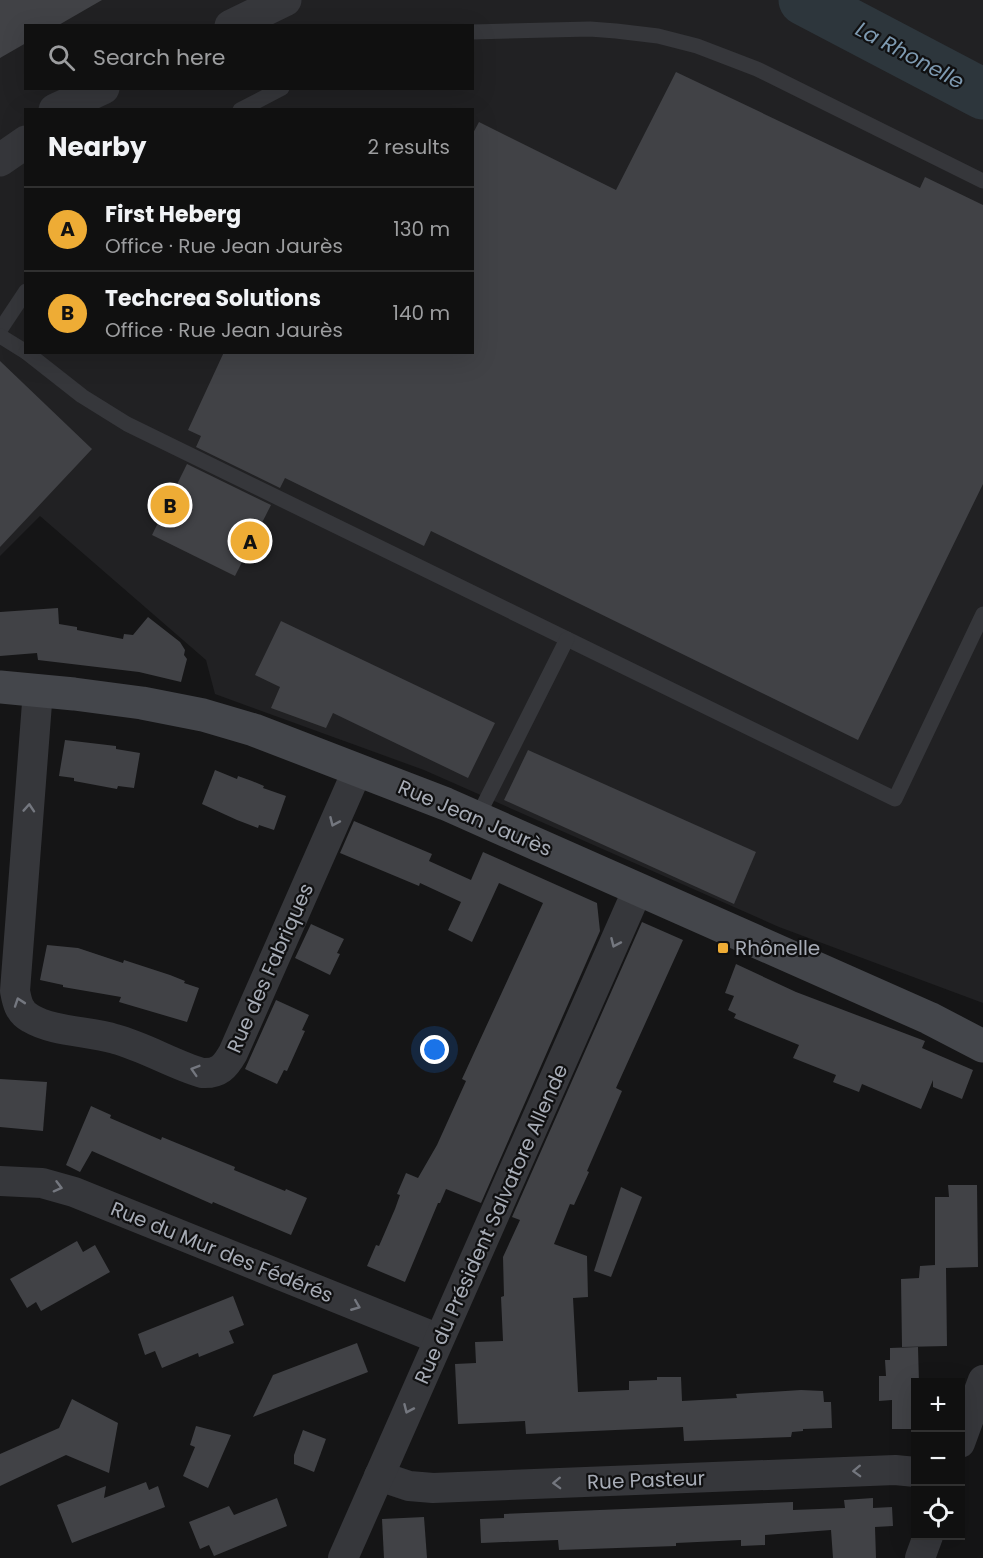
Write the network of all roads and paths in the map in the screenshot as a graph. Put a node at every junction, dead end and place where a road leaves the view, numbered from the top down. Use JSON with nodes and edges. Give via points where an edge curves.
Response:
{"nodes":[{"id":1,"x":285,"y":0,"type":"edge"},
{"id":2,"x":235,"y":24,"type":"edge"},
{"id":3,"x":474,"y":32,"type":"edge"},
{"id":4,"x":99,"y":90,"type":"edge"},
{"id":5,"x":107,"y":90,"type":"edge"},
{"id":6,"x":278,"y":90,"type":"edge"},
{"id":7,"x":59,"y":108,"type":"edge"},
{"id":8,"x":79,"y":108,"type":"edge"},
{"id":9,"x":244,"y":108,"type":"edge"},
{"id":10,"x":24,"y":124,"type":"edge"},
{"id":11,"x":0,"y":134,"type":"edge"},
{"id":12,"x":24,"y":143,"type":"edge"},
{"id":13,"x":0,"y":160,"type":"edge"},
{"id":14,"x":983,"y":181,"type":"edge"},
{"id":15,"x":24,"y":294,"type":"edge"},
{"id":16,"x":0,"y":330,"type":"edge"},
{"id":17,"x":0,"y":336,"type":"edge"},
{"id":18,"x":24,"y":351,"type":"edge"},
{"id":19,"x":29,"y":354,"type":"edge"},
{"id":20,"x":983,"y":614,"type":"edge"},
{"id":21,"x":567,"y":639,"type":"junction"},
{"id":22,"x":0,"y":687,"type":"edge"},
{"id":23,"x":38,"y":690,"type":"junction"},
{"id":24,"x":358,"y":768,"type":"junction"},
{"id":25,"x":477,"y":818,"type":"junction"},
{"id":26,"x":639,"y":890,"type":"junction"},
{"id":27,"x":929,"y":1018,"type":"junction"},
{"id":28,"x":983,"y":1028,"type":"edge"},
{"id":29,"x":983,"y":1046,"type":"edge"},
{"id":30,"x":0,"y":1181,"type":"edge"},
{"id":31,"x":439,"y":1339,"type":"junction"},
{"id":32,"x":983,"y":1380,"type":"edge"},
{"id":33,"x":964,"y":1432,"type":"edge"},
{"id":34,"x":911,"y":1472,"type":"edge"},
{"id":35,"x":379,"y":1476,"type":"junction"},
{"id":36,"x":927,"y":1540,"type":"edge"},
{"id":37,"x":343,"y":1558,"type":"edge"},
{"id":38,"x":920,"y":1558,"type":"edge"}],
"edges":[{"from":1,"to":2,"type":"street"},
{"from":3,"to":14,"type":"lane","via":[[616,31],[698,46],[757,69]]},
{"from":4,"to":7,"type":"street"},
{"from":5,"to":8,"type":"street"},
{"from":6,"to":9,"type":"lane"},
{"from":10,"to":11,"type":"street"},
{"from":12,"to":13,"type":"street"},
{"from":15,"to":16,"type":"lane"},
{"from":17,"to":18,"type":"lane"},
{"from":19,"to":21,"type":"lane","via":[[82,396],[127,424]]},
{"from":20,"to":21,"type":"lane","via":[[895,799]]},
{"from":21,"to":25,"type":"lane"},
{"from":22,"to":23,"type":"main road","name":"Rue Jean Jaurès"},
{"from":23,"to":24,"type":"main road","name":"Rue Jean Jaurès","via":[[203,715]]},
{"from":24,"to":23,"type":"street","name":"Rue des Fabriques","one_way":true,"via":[[233,1053],[220,1071],[202,1072],[115,1039],[36,1022],[20,1009],[15,991]]},
{"from":24,"to":25,"type":"main road","name":"Rue Jean Jaurès"},
{"from":25,"to":26,"type":"main road","name":"Rue Jean Jaurès"},
{"from":26,"to":27,"type":"main road","name":"Rue Jean Jaurès"},
{"from":26,"to":31,"type":"street","name":"Rue du Président Salvatore Allende","one_way":true},
{"from":27,"to":28,"type":"main road","name":"Rue Jean Jaurès"},
{"from":27,"to":29,"type":"main road","name":"Rue Jean Jaurès"},
{"from":30,"to":31,"type":"street","name":"Rue du Mur des Fédérés","one_way":true,"via":[[67,1189]]},
{"from":31,"to":35,"type":"street","name":"Rue du Président Salvatore Allende","one_way":true},
{"from":32,"to":33,"type":"street"},
{"from":34,"to":35,"type":"street","name":"Rue Pasteur","one_way":true,"via":[[434,1488],[409,1486]]},
{"from":35,"to":37,"type":"street","name":"Rue du Président Salvatore Allende"},
{"from":36,"to":38,"type":"street"}]}
